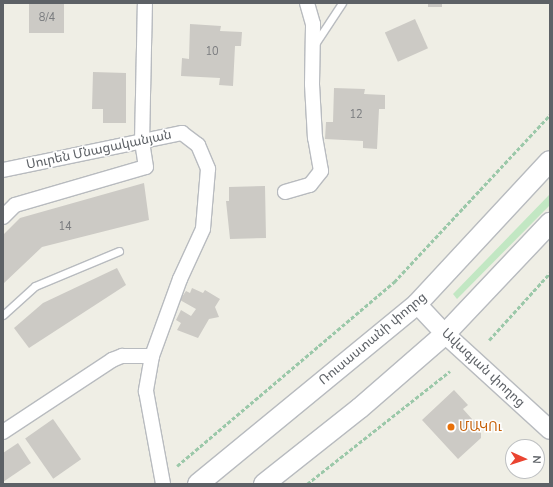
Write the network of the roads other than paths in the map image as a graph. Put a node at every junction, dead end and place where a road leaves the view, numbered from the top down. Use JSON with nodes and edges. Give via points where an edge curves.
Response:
{"nodes":[{"id":1,"x":145,"y":3,"type":"edge"},
{"id":2,"x":307,"y":3,"type":"edge"},
{"id":3,"x":342,"y":3,"type":"edge"},
{"id":4,"x":312,"y":48,"type":"junction"},
{"id":5,"x":142,"y":143,"type":"junction"},
{"id":6,"x":550,"y":161,"type":"edge"},
{"id":7,"x":3,"y":170,"type":"edge"},
{"id":8,"x":285,"y":192,"type":"dead end"},
{"id":9,"x":3,"y":217,"type":"edge"},
{"id":10,"x":550,"y":223,"type":"edge"},
{"id":11,"x":119,"y":251,"type":"dead end"},
{"id":12,"x":417,"y":304,"type":"junction"},
{"id":13,"x":3,"y":315,"type":"edge"},
{"id":14,"x":445,"y":334,"type":"junction"},
{"id":15,"x":152,"y":356,"type":"junction"},
{"id":16,"x":550,"y":430,"type":"edge"},
{"id":17,"x":3,"y":432,"type":"edge"},
{"id":18,"x":163,"y":484,"type":"edge"},
{"id":19,"x":198,"y":484,"type":"edge"},
{"id":20,"x":264,"y":484,"type":"edge"}],
"edges":[{"from":1,"to":5,"type":"street"},
{"from":2,"to":4,"type":"street","via":[[313,24]]},
{"from":3,"to":4,"type":"lane"},
{"from":4,"to":8,"type":"street","via":[[315,138],[321,171],[310,185]]},
{"from":5,"to":7,"type":"street","name":"Սուրեն Մնացականյան"},
{"from":5,"to":9,"type":"street","via":[[146,167],[15,205]]},
{"from":5,"to":15,"type":"street","name":"Սուրեն Մնացականյան","via":[[182,133],[198,145],[208,169],[203,229],[180,279]]},
{"from":6,"to":12,"type":"main road","name":"Ռուսաստանի փողոց"},
{"from":10,"to":14,"type":"main road"},
{"from":11,"to":13,"type":"lane","via":[[35,286]]},
{"from":12,"to":14,"type":"street","name":"Ավագյան փողոց"},
{"from":12,"to":19,"type":"main road","name":"Ռուսաստանի փողոց"},
{"from":14,"to":16,"type":"street","name":"Ավագյան փողոց"},
{"from":14,"to":20,"type":"main road","via":[[360,408]]},
{"from":15,"to":17,"type":"street","via":[[122,356],[105,363]]},
{"from":15,"to":18,"type":"street","name":"Սուրեն Մնացականյան","via":[[146,391]]}]}
